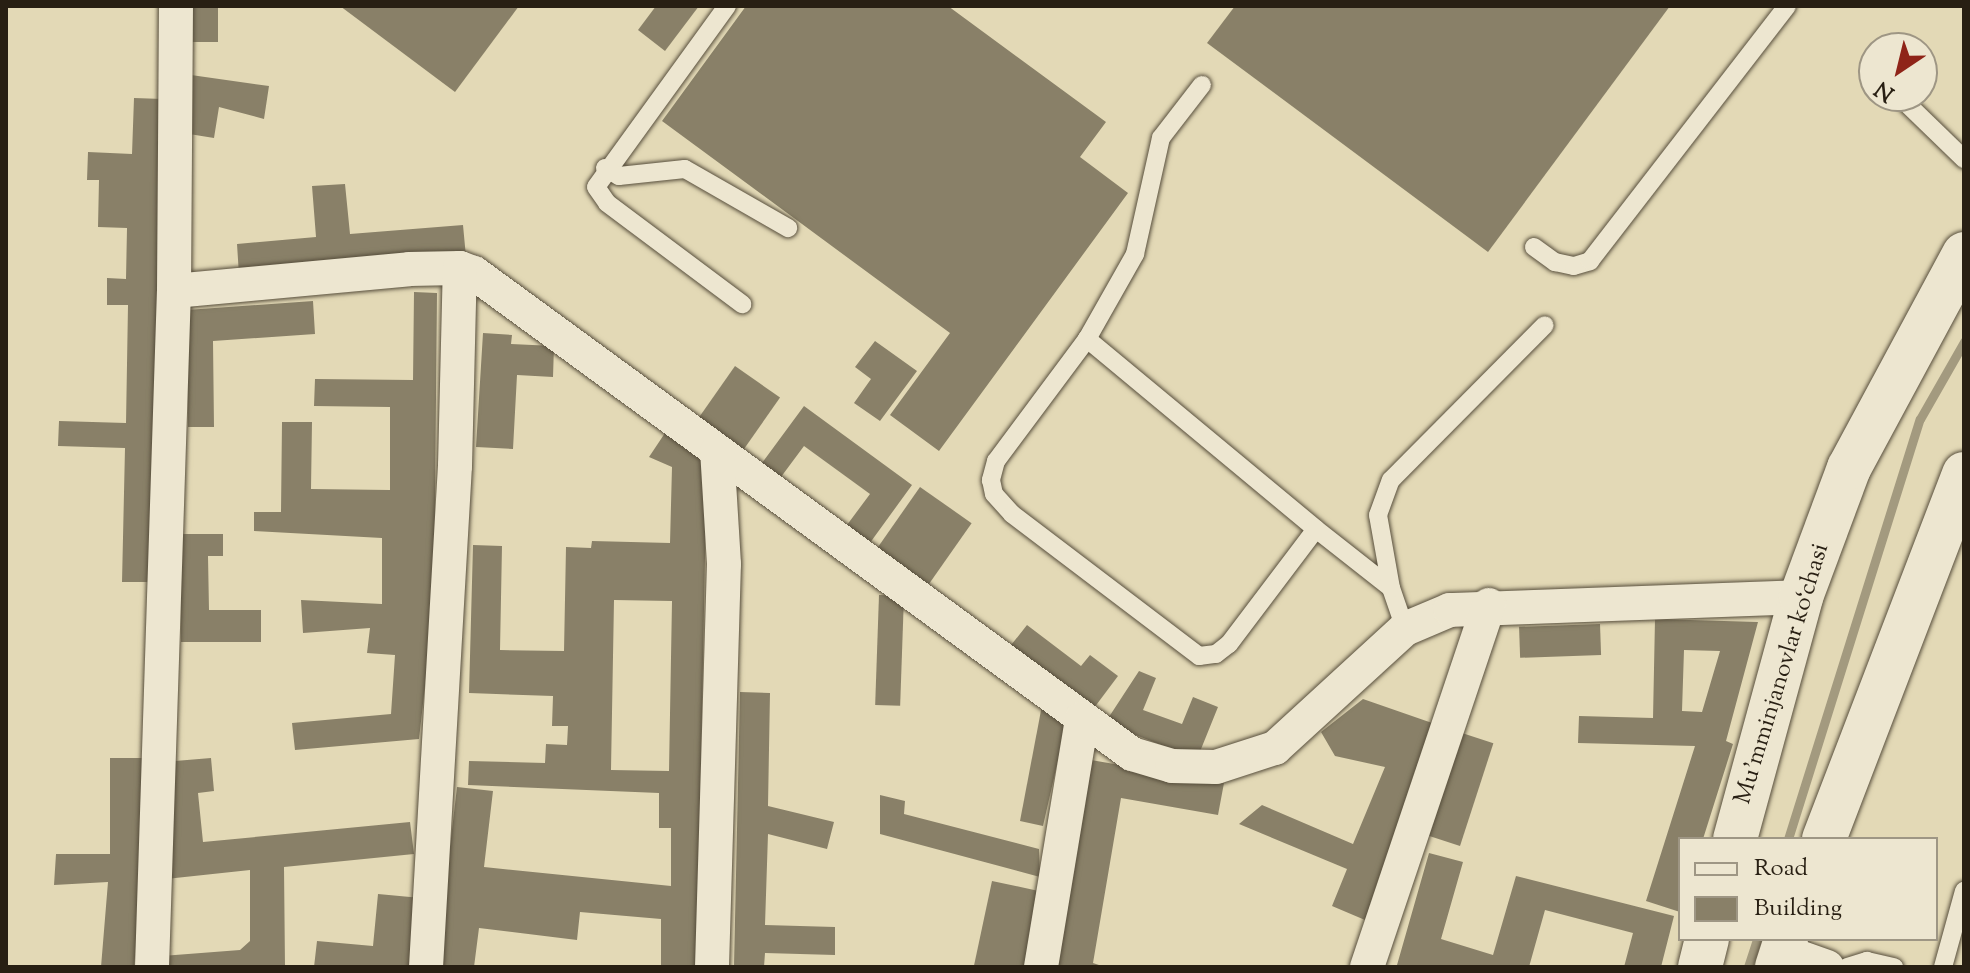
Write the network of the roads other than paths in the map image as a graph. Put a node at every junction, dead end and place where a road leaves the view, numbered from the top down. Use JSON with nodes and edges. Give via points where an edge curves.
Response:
{"nodes":[{"id":1,"x":176,"y":6,"type":"edge"},
{"id":2,"x":727,"y":6,"type":"edge"},
{"id":3,"x":1787,"y":6,"type":"edge"},
{"id":4,"x":1202,"y":85,"type":"dead end"},
{"id":5,"x":1916,"y":112,"type":"edge"},
{"id":6,"x":1964,"y":159,"type":"edge"},
{"id":7,"x":605,"y":168,"type":"junction"},
{"id":8,"x":788,"y":228,"type":"dead end"},
{"id":9,"x":1534,"y":247,"type":"dead end"},
{"id":10,"x":1964,"y":254,"type":"edge"},
{"id":11,"x":460,"y":268,"type":"junction"},
{"id":12,"x":174,"y":291,"type":"junction"},
{"id":13,"x":742,"y":304,"type":"dead end"},
{"id":14,"x":1545,"y":325,"type":"dead end"},
{"id":15,"x":1087,"y":339,"type":"junction"},
{"id":16,"x":717,"y":451,"type":"junction"},
{"id":17,"x":1964,"y":474,"type":"edge"},
{"id":18,"x":1316,"y":529,"type":"junction"},
{"id":19,"x":1391,"y":588,"type":"junction"},
{"id":20,"x":1801,"y":597,"type":"junction"},
{"id":21,"x":1489,"y":605,"type":"junction"},
{"id":22,"x":1405,"y":629,"type":"junction"},
{"id":23,"x":1082,"y":718,"type":"junction"},
{"id":24,"x":1736,"y":837,"type":"edge"},
{"id":25,"x":1825,"y":837,"type":"edge"},
{"id":26,"x":1964,"y":891,"type":"edge"},
{"id":27,"x":1706,"y":941,"type":"edge"},
{"id":28,"x":1782,"y":952,"type":"edge"},
{"id":29,"x":152,"y":967,"type":"edge"},
{"id":30,"x":426,"y":967,"type":"edge"},
{"id":31,"x":712,"y":967,"type":"edge"},
{"id":32,"x":1041,"y":967,"type":"edge"},
{"id":33,"x":1367,"y":967,"type":"edge"},
{"id":34,"x":1700,"y":967,"type":"edge"},
{"id":35,"x":1827,"y":967,"type":"edge"},
{"id":36,"x":1847,"y":967,"type":"edge"},
{"id":37,"x":1894,"y":967,"type":"edge"},
{"id":38,"x":1943,"y":967,"type":"edge"}],
"edges":[{"from":1,"to":12,"type":"street"},
{"from":2,"to":7,"type":"lane"},
{"from":3,"to":9,"type":"lane","via":[[1590,261],[1574,266]]},
{"from":4,"to":15,"type":"lane","via":[[1161,138],[1135,254]]},
{"from":5,"to":6,"type":"lane"},
{"from":7,"to":8,"type":"lane","via":[[619,176],[685,169]]},
{"from":7,"to":13,"type":"lane","via":[[597,179],[599,196]]},
{"from":10,"to":20,"type":"main road","name":"Mu’mminjanovlar ko‘chasi","via":[[1878,408]]},
{"from":11,"to":12,"type":"street"},
{"from":11,"to":16,"type":"street","via":[[508,293]]},
{"from":11,"to":30,"type":"street","via":[[455,466]]},
{"from":12,"to":29,"type":"street"},
{"from":14,"to":19,"type":"lane","via":[[1391,480],[1378,515]]},
{"from":15,"to":18,"type":"lane"},
{"from":15,"to":18,"type":"lane","via":[[996,461],[994,494],[1012,514],[1199,656],[1216,654],[1229,644]]},
{"from":16,"to":23,"type":"street"},
{"from":16,"to":31,"type":"street","via":[[724,564]]},
{"from":17,"to":25,"type":"main road"},
{"from":18,"to":19,"type":"lane"},
{"from":19,"to":22,"type":"lane"},
{"from":20,"to":21,"type":"street"},
{"from":20,"to":24,"type":"main road","name":"Mu’mminjanovlar ko‘chasi"},
{"from":21,"to":22,"type":"street","via":[[1450,610]]},
{"from":21,"to":33,"type":"street"},
{"from":22,"to":23,"type":"street","via":[[1297,733],[1250,759],[1216,767],[1172,766],[1132,754]]},
{"from":23,"to":32,"type":"street"},
{"from":26,"to":38,"type":"lane"},
{"from":27,"to":34,"type":"main road"},
{"from":28,"to":35,"type":"street"},
{"from":36,"to":37,"type":"lane","via":[[1867,961]]}]}
